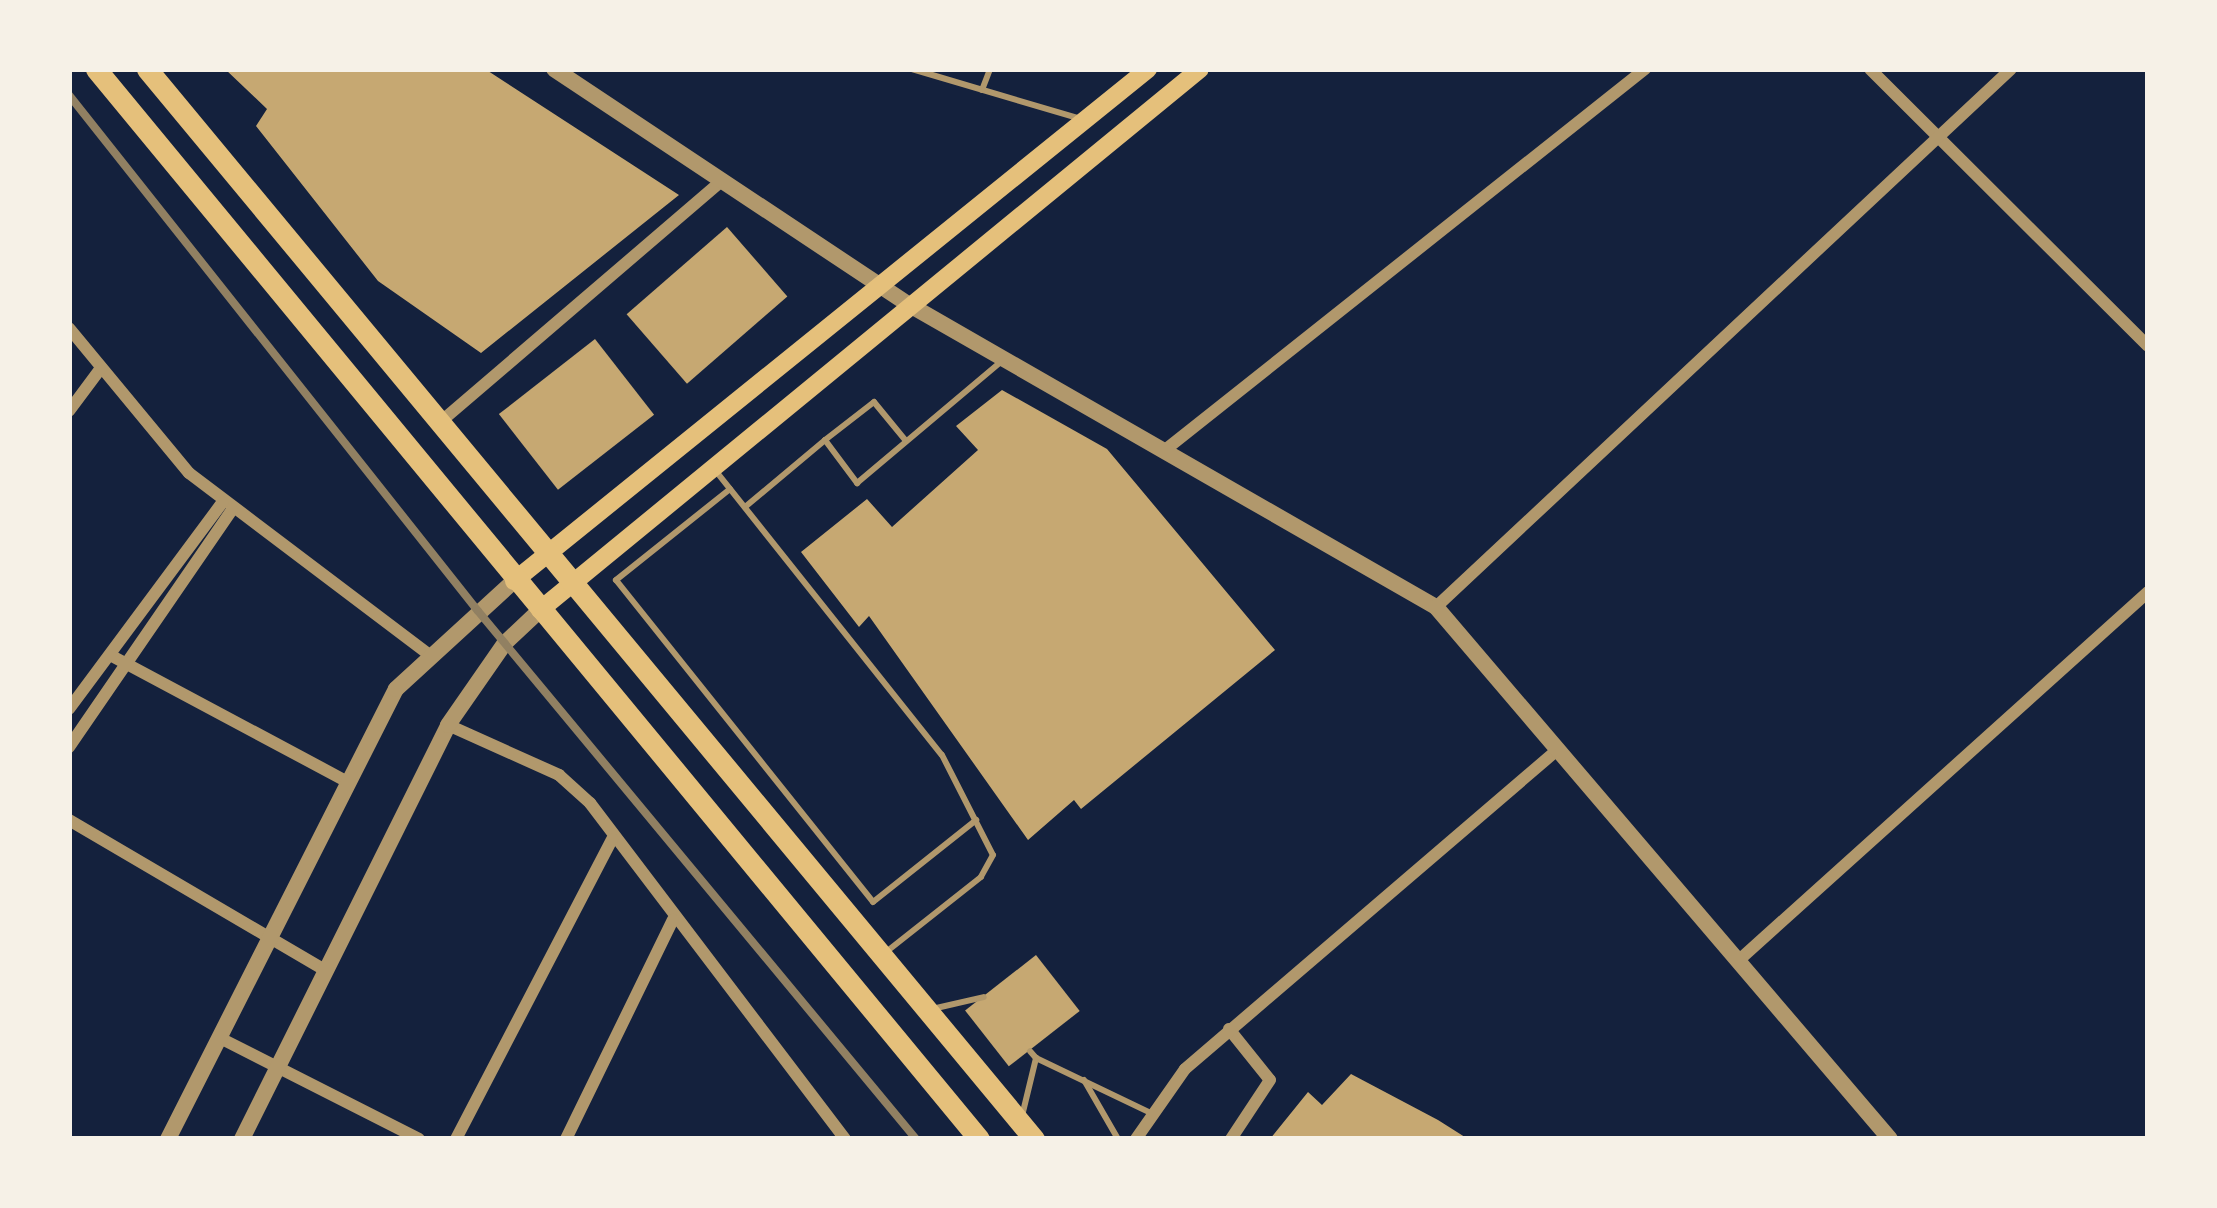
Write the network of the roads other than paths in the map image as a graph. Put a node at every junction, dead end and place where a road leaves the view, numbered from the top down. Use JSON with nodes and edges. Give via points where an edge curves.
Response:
{"nodes":[{"id":1,"x":96,"y":69,"type":"edge"},
{"id":2,"x":147,"y":69,"type":"edge"},
{"id":3,"x":554,"y":69,"type":"edge"},
{"id":4,"x":912,"y":69,"type":"edge"},
{"id":5,"x":990,"y":69,"type":"edge"},
{"id":6,"x":1148,"y":69,"type":"edge"},
{"id":7,"x":1200,"y":69,"type":"edge"},
{"id":8,"x":1645,"y":69,"type":"edge"},
{"id":9,"x":1870,"y":69,"type":"edge"},
{"id":10,"x":2011,"y":69,"type":"edge"},
{"id":11,"x":982,"y":91,"type":"junction"},
{"id":12,"x":1084,"y":120,"type":"junction"},
{"id":13,"x":1939,"y":137,"type":"junction"},
{"id":14,"x":720,"y":182,"type":"junction"},
{"id":15,"x":880,"y":286,"type":"junction"},
{"id":16,"x":908,"y":304,"type":"junction"},
{"id":17,"x":69,"y":328,"type":"edge"},
{"id":18,"x":2148,"y":346,"type":"edge"},
{"id":19,"x":1005,"y":358,"type":"junction"},
{"id":20,"x":101,"y":368,"type":"junction"},
{"id":21,"x":69,"y":411,"type":"edge"},
{"id":22,"x":437,"y":425,"type":"junction"},
{"id":23,"x":824,"y":440,"type":"junction"},
{"id":24,"x":906,"y":442,"type":"junction"},
{"id":25,"x":1165,"y":450,"type":"junction"},
{"id":26,"x":711,"y":464,"type":"junction"},
{"id":27,"x":730,"y":489,"type":"junction"},
{"id":28,"x":227,"y":506,"type":"junction"},
{"id":29,"x":744,"y":507,"type":"junction"},
{"id":30,"x":544,"y":555,"type":"junction"},
{"id":31,"x":573,"y":576,"type":"junction"},
{"id":32,"x":514,"y":581,"type":"junction"},
{"id":33,"x":2148,"y":592,"type":"edge"},
{"id":34,"x":1436,"y":607,"type":"junction"},
{"id":35,"x":540,"y":610,"type":"junction"},
{"id":36,"x":427,"y":653,"type":"junction"},
{"id":37,"x":110,"y":655,"type":"junction"},
{"id":38,"x":131,"y":667,"type":"junction"},
{"id":39,"x":69,"y":709,"type":"edge"},
{"id":40,"x":448,"y":725,"type":"junction"},
{"id":41,"x":69,"y":747,"type":"edge"},
{"id":42,"x":1559,"y":749,"type":"junction"},
{"id":43,"x":348,"y":782,"type":"junction"},
{"id":44,"x":69,"y":820,"type":"edge"},
{"id":45,"x":976,"y":820,"type":"junction"},
{"id":46,"x":612,"y":838,"type":"junction"},
{"id":47,"x":674,"y":920,"type":"junction"},
{"id":48,"x":271,"y":938,"type":"junction"},
{"id":49,"x":883,"y":954,"type":"junction"},
{"id":50,"x":1738,"y":961,"type":"junction"},
{"id":51,"x":326,"y":971,"type":"junction"},
{"id":52,"x":984,"y":997,"type":"dead end"},
{"id":53,"x":928,"y":1010,"type":"junction"},
{"id":54,"x":1229,"y":1029,"type":"junction"},
{"id":55,"x":220,"y":1038,"type":"junction"},
{"id":56,"x":279,"y":1068,"type":"junction"},
{"id":57,"x":1082,"y":1077,"type":"junction"},
{"id":58,"x":1156,"y":1114,"type":"junction"},
{"id":59,"x":1027,"y":1131,"type":"edge"},
{"id":60,"x":168,"y":1139,"type":"edge"},
{"id":61,"x":242,"y":1139,"type":"edge"},
{"id":62,"x":419,"y":1139,"type":"edge"},
{"id":63,"x":456,"y":1139,"type":"edge"},
{"id":64,"x":566,"y":1139,"type":"edge"},
{"id":65,"x":845,"y":1139,"type":"edge"},
{"id":66,"x":979,"y":1139,"type":"edge"},
{"id":67,"x":1118,"y":1139,"type":"edge"},
{"id":68,"x":1136,"y":1139,"type":"edge"},
{"id":69,"x":1232,"y":1139,"type":"edge"},
{"id":70,"x":1890,"y":1139,"type":"edge"}],
"edges":[{"from":1,"to":32,"type":"main road"},
{"from":2,"to":22,"type":"main road"},
{"from":3,"to":14,"type":"street"},
{"from":4,"to":11,"type":"lane"},
{"from":5,"to":11,"type":"lane"},
{"from":6,"to":12,"type":"main road"},
{"from":7,"to":16,"type":"main road"},
{"from":8,"to":25,"type":"street"},
{"from":9,"to":13,"type":"street"},
{"from":10,"to":13,"type":"street"},
{"from":11,"to":12,"type":"lane"},
{"from":12,"to":15,"type":"main road"},
{"from":13,"to":18,"type":"street"},
{"from":13,"to":34,"type":"street"},
{"from":14,"to":15,"type":"street"},
{"from":14,"to":22,"type":"street"},
{"from":15,"to":16,"type":"street"},
{"from":15,"to":30,"type":"main road"},
{"from":16,"to":19,"type":"street"},
{"from":16,"to":26,"type":"main road"},
{"from":17,"to":20,"type":"street"},
{"from":19,"to":24,"type":"lane"},
{"from":19,"to":25,"type":"street"},
{"from":20,"to":21,"type":"street"},
{"from":20,"to":28,"type":"street"},
{"from":22,"to":30,"type":"main road"},
{"from":23,"to":24,"type":"lane","via":[[874,402]]},
{"from":23,"to":24,"type":"lane","via":[[857,483]]},
{"from":23,"to":29,"type":"lane"},
{"from":25,"to":34,"type":"street"},
{"from":26,"to":27,"type":"lane"},
{"from":26,"to":31,"type":"main road"},
{"from":27,"to":29,"type":"lane"},
{"from":27,"to":45,"type":"lane","via":[[616,580],[872,902]]},
{"from":28,"to":36,"type":"street"},
{"from":28,"to":37,"type":"street"},
{"from":28,"to":38,"type":"street"},
{"from":29,"to":45,"type":"lane","via":[[942,755]]},
{"from":30,"to":31,"type":"main road"},
{"from":30,"to":32,"type":"main road"},
{"from":31,"to":35,"type":"main road"},
{"from":31,"to":49,"type":"main road"},
{"from":32,"to":35,"type":"main road"},
{"from":32,"to":36,"type":"street"},
{"from":33,"to":50,"type":"street"},
{"from":34,"to":42,"type":"street"},
{"from":35,"to":40,"type":"street","via":[[505,643]]},
{"from":35,"to":66,"type":"main road"},
{"from":36,"to":43,"type":"street","via":[[396,689]]},
{"from":37,"to":38,"type":"street"},
{"from":37,"to":39,"type":"street"},
{"from":38,"to":41,"type":"street"},
{"from":38,"to":43,"type":"street"},
{"from":40,"to":46,"type":"street","via":[[559,775]]},
{"from":40,"to":51,"type":"street"},
{"from":42,"to":50,"type":"street"},
{"from":42,"to":54,"type":"street"},
{"from":43,"to":48,"type":"street"},
{"from":44,"to":48,"type":"street"},
{"from":45,"to":49,"type":"lane","via":[[993,855],[981,878]]},
{"from":46,"to":47,"type":"street"},
{"from":46,"to":63,"type":"street"},
{"from":47,"to":64,"type":"street"},
{"from":47,"to":65,"type":"street"},
{"from":48,"to":51,"type":"street"},
{"from":48,"to":55,"type":"street"},
{"from":49,"to":53,"type":"main road"},
{"from":50,"to":70,"type":"street"},
{"from":51,"to":56,"type":"street"},
{"from":52,"to":53,"type":"lane"},
{"from":53,"to":59,"type":"main road"},
{"from":54,"to":58,"type":"street","via":[[1185,1069]]},
{"from":54,"to":69,"type":"street","via":[[1270,1080]]},
{"from":55,"to":56,"type":"street"},
{"from":55,"to":60,"type":"street"},
{"from":56,"to":61,"type":"street"},
{"from":56,"to":62,"type":"street"},
{"from":57,"to":58,"type":"lane"},
{"from":57,"to":59,"type":"lane","via":[[1033,1054]]},
{"from":57,"to":67,"type":"lane"},
{"from":58,"to":68,"type":"street"}]}
